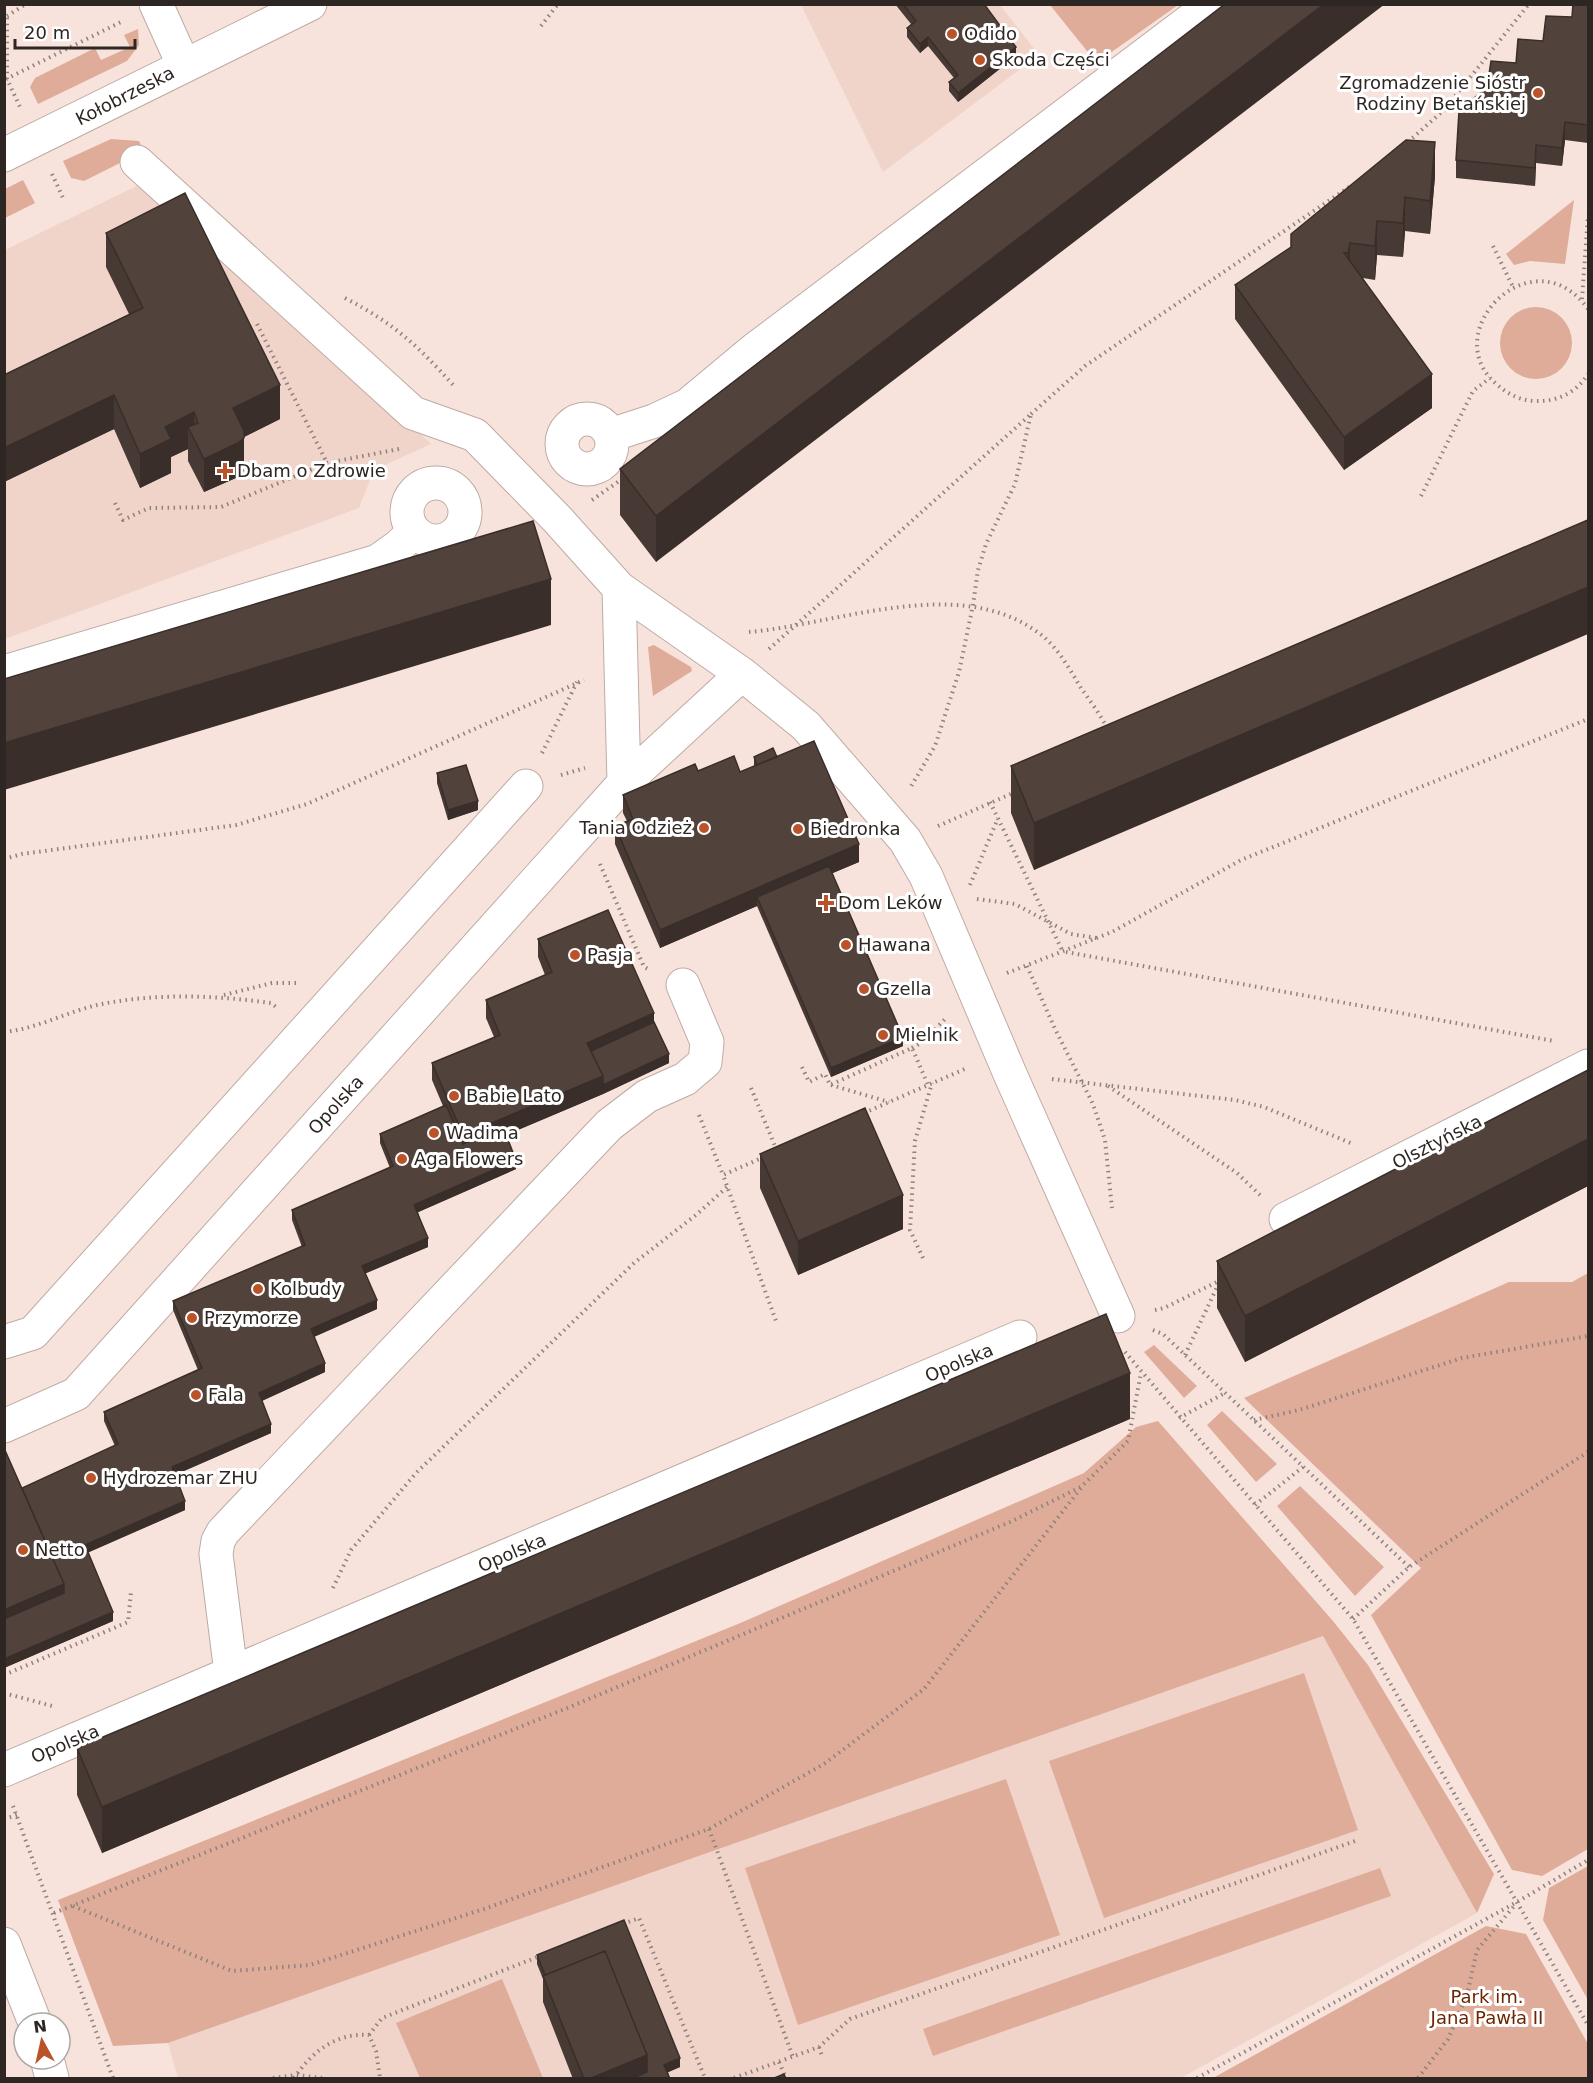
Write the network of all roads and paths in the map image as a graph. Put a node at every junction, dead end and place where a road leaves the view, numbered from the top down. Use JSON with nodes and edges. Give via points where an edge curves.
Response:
{"nodes":[{"id":1,"x":26,"y":4,"type":"edge"},
{"id":2,"x":156,"y":4,"type":"edge"},
{"id":3,"x":310,"y":4,"type":"edge"},
{"id":4,"x":558,"y":4,"type":"edge"},
{"id":5,"x":1212,"y":4,"type":"edge"},
{"id":6,"x":1528,"y":4,"type":"edge"},
{"id":7,"x":6,"y":15,"type":"edge"},
{"id":8,"x":124,"y":20,"type":"dead end"},
{"id":9,"x":541,"y":26,"type":"dead end"},
{"id":10,"x":183,"y":66,"type":"junction"},
{"id":11,"x":6,"y":80,"type":"edge"},
{"id":12,"x":1405,"y":145,"type":"edge"},
{"id":13,"x":4,"y":155,"type":"edge"},
{"id":14,"x":137,"y":162,"type":"dead end"},
{"id":15,"x":1360,"y":179,"type":"edge"},
{"id":16,"x":1588,"y":215,"type":"edge"},
{"id":17,"x":1493,"y":246,"type":"dead end"},
{"id":18,"x":1513,"y":287,"type":"junction"},
{"id":19,"x":1582,"y":300,"type":"junction"},
{"id":20,"x":1588,"y":309,"type":"edge"},
{"id":21,"x":255,"y":319,"type":"dead end"},
{"id":22,"x":1588,"y":374,"type":"edge"},
{"id":23,"x":1490,"y":378,"type":"junction"},
{"id":24,"x":1031,"y":414,"type":"junction"},
{"id":25,"x":611,"y":435,"type":"dead end"},
{"id":26,"x":407,"y":448,"type":"dead end"},
{"id":27,"x":327,"y":463,"type":"junction"},
{"id":28,"x":1421,"y":496,"type":"dead end"},
{"id":29,"x":115,"y":503,"type":"dead end"},
{"id":30,"x":414,"y":531,"type":"dead end"},
{"id":31,"x":619,"y":588,"type":"junction"},
{"id":32,"x":973,"y":605,"type":"junction"},
{"id":33,"x":790,"y":628,"type":"junction"},
{"id":34,"x":745,"y":632,"type":"dead end"},
{"id":35,"x":621,"y":670,"type":"junction"},
{"id":36,"x":4,"y":672,"type":"edge"},
{"id":37,"x":742,"y":675,"type":"junction"},
{"id":38,"x":577,"y":682,"type":"junction"},
{"id":39,"x":1588,"y":719,"type":"edge"},
{"id":40,"x":1109,"y":735,"type":"edge"},
{"id":41,"x":624,"y":770,"type":"junction"},
{"id":42,"x":526,"y":786,"type":"junction"},
{"id":43,"x":1022,"y":789,"type":"edge"},
{"id":44,"x":990,"y":802,"type":"junction"},
{"id":45,"x":998,"y":818,"type":"junction"},
{"id":46,"x":585,"y":828,"type":"junction"},
{"id":47,"x":905,"y":840,"type":"junction"},
{"id":48,"x":4,"y":859,"type":"edge"},
{"id":49,"x":970,"y":887,"type":"dead end"},
{"id":50,"x":966,"y":897,"type":"dead end"},
{"id":51,"x":1047,"y":921,"type":"junction"},
{"id":52,"x":1096,"y":938,"type":"junction"},
{"id":53,"x":1063,"y":952,"type":"junction"},
{"id":54,"x":1035,"y":962,"type":"dead end"},
{"id":55,"x":1027,"y":966,"type":"dead end"},
{"id":56,"x":683,"y":985,"type":"joint"},
{"id":57,"x":339,"y":992,"type":"junction"},
{"id":58,"x":221,"y":996,"type":"junction"},
{"id":59,"x":304,"y":1031,"type":"junction"},
{"id":60,"x":4,"y":1032,"type":"edge"},
{"id":61,"x":1554,"y":1041,"type":"dead end"},
{"id":62,"x":1005,"y":1063,"type":"junction"},
{"id":63,"x":1588,"y":1066,"type":"edge"},
{"id":64,"x":802,"y":1067,"type":"dead end"},
{"id":65,"x":685,"y":1079,"type":"junction"},
{"id":66,"x":1080,"y":1082,"type":"junction"},
{"id":67,"x":930,"y":1084,"type":"junction"},
{"id":68,"x":830,"y":1085,"type":"junction"},
{"id":69,"x":1108,"y":1085,"type":"junction"},
{"id":70,"x":751,"y":1088,"type":"dead end"},
{"id":71,"x":889,"y":1102,"type":"junction"},
{"id":72,"x":859,"y":1115,"type":"edge"},
{"id":73,"x":788,"y":1147,"type":"edge"},
{"id":74,"x":777,"y":1151,"type":"junction"},
{"id":75,"x":1390,"y":1166,"type":"junction"},
{"id":76,"x":723,"y":1175,"type":"junction"},
{"id":77,"x":727,"y":1187,"type":"junction"},
{"id":78,"x":1113,"y":1215,"type":"dead end"},
{"id":79,"x":1286,"y":1219,"type":"joint"},
{"id":80,"x":923,"y":1258,"type":"dead end"},
{"id":81,"x":1221,"y":1280,"type":"dead end"},
{"id":82,"x":1164,"y":1308,"type":"dead end"},
{"id":83,"x":1118,"y":1316,"type":"dead end"},
{"id":84,"x":776,"y":1321,"type":"dead end"},
{"id":85,"x":1163,"y":1334,"type":"dead end"},
{"id":86,"x":1588,"y":1336,"type":"edge"},
{"id":87,"x":1020,"y":1337,"type":"dead end"},
{"id":88,"x":4,"y":1342,"type":"edge"},
{"id":89,"x":1125,"y":1355,"type":"edge"},
{"id":90,"x":1141,"y":1373,"type":"junction"},
{"id":91,"x":1225,"y":1393,"type":"junction"},
{"id":92,"x":1179,"y":1418,"type":"junction"},
{"id":93,"x":1254,"y":1420,"type":"junction"},
{"id":94,"x":4,"y":1426,"type":"edge"},
{"id":95,"x":1588,"y":1452,"type":"edge"},
{"id":96,"x":1303,"y":1467,"type":"junction"},
{"id":97,"x":1082,"y":1487,"type":"junction"},
{"id":98,"x":1256,"y":1505,"type":"junction"},
{"id":99,"x":1409,"y":1567,"type":"junction"},
{"id":100,"x":131,"y":1592,"type":"dead end"},
{"id":101,"x":1353,"y":1618,"type":"junction"},
{"id":102,"x":320,"y":1635,"type":"junction"},
{"id":103,"x":231,"y":1673,"type":"junction"},
{"id":104,"x":4,"y":1675,"type":"edge"},
{"id":105,"x":4,"y":1770,"type":"edge"},
{"id":106,"x":4,"y":1819,"type":"edge"},
{"id":107,"x":709,"y":1829,"type":"junction"},
{"id":108,"x":1358,"y":1840,"type":"dead end"},
{"id":109,"x":1588,"y":1860,"type":"edge"},
{"id":110,"x":1517,"y":1902,"type":"junction"},
{"id":111,"x":73,"y":1906,"type":"junction"},
{"id":112,"x":54,"y":1913,"type":"junction"},
{"id":113,"x":618,"y":1926,"type":"edge"},
{"id":114,"x":4,"y":1944,"type":"edge"},
{"id":115,"x":543,"y":1955,"type":"edge"},
{"id":116,"x":30,"y":2011,"type":"edge"},
{"id":117,"x":1588,"y":2025,"type":"edge"},
{"id":118,"x":369,"y":2035,"type":"junction"},
{"id":119,"x":819,"y":2046,"type":"junction"},
{"id":120,"x":822,"y":2056,"type":"dead end"},
{"id":121,"x":793,"y":2057,"type":"junction"},
{"id":122,"x":779,"y":2062,"type":"junction"},
{"id":123,"x":295,"y":2077,"type":"edge"},
{"id":124,"x":1420,"y":2078,"type":"edge"},
{"id":125,"x":113,"y":2079,"type":"edge"},
{"id":126,"x":273,"y":2079,"type":"edge"},
{"id":127,"x":322,"y":2079,"type":"edge"},
{"id":128,"x":380,"y":2079,"type":"edge"},
{"id":129,"x":705,"y":2079,"type":"edge"},
{"id":130,"x":734,"y":2079,"type":"edge"},
{"id":131,"x":786,"y":2079,"type":"edge"},
{"id":132,"x":1197,"y":2079,"type":"edge"}],
"edges":[{"from":1,"to":7,"type":"path"},
{"from":2,"to":10,"type":"street"},
{"from":3,"to":10,"type":"street","name":"Kołobrzeska"},
{"from":4,"to":9,"type":"path"},
{"from":5,"to":25,"type":"street","via":[[754,350],[688,405]]},
{"from":6,"to":12,"type":"path","via":[[1444,110]]},
{"from":7,"to":11,"type":"path"},
{"from":8,"to":11,"type":"path"},
{"from":10,"to":13,"type":"street","name":"Kołobrzeska"},
{"from":14,"to":31,"type":"street","via":[[413,413],[475,435]]},
{"from":15,"to":24,"type":"path","via":[[1085,366]]},
{"from":16,"to":19,"type":"path"},
{"from":17,"to":18,"type":"path"},
{"from":18,"to":19,"type":"path","via":[[1549,283]]},
{"from":18,"to":23,"type":"path","via":[[1498,297],[1480,327],[1478,345]]},
{"from":19,"to":20,"type":"path"},
{"from":21,"to":27,"type":"path"},
{"from":22,"to":23,"type":"path","via":[[1582,384],[1565,396],[1545,402],[1524,400],[1505,392]]},
{"from":23,"to":28,"type":"path","via":[[1473,391]]},
{"from":24,"to":32,"type":"path","via":[[1015,484],[978,570]]},
{"from":24,"to":33,"type":"path"},
{"from":26,"to":27,"type":"path"},
{"from":27,"to":29,"type":"path","via":[[221,507],[149,508],[123,520]]},
{"from":30,"to":36,"type":"street","via":[[378,561]]},
{"from":31,"to":35,"type":"street"},
{"from":31,"to":37,"type":"street"},
{"from":32,"to":33,"type":"path","via":[[902,606]]},
{"from":32,"to":40,"type":"path","via":[[1002,612],[1038,632],[1064,660]]},
{"from":32,"to":47,"type":"path","via":[[935,746],[909,789]]},
{"from":33,"to":34,"type":"path"},
{"from":33,"to":37,"type":"path"},
{"from":35,"to":38,"type":"path"},
{"from":35,"to":41,"type":"street"},
{"from":37,"to":41,"type":"street","name":"Opolska"},
{"from":37,"to":47,"type":"street","via":[[806,726]]},
{"from":38,"to":42,"type":"path"},
{"from":38,"to":48,"type":"path","via":[[307,804],[236,825]]},
{"from":39,"to":52,"type":"path","via":[[1241,860]]},
{"from":41,"to":42,"type":"path"},
{"from":41,"to":46,"type":"street","name":"Opolska"},
{"from":42,"to":57,"type":"street"},
{"from":43,"to":44,"type":"path"},
{"from":44,"to":45,"type":"path"},
{"from":44,"to":47,"type":"path"},
{"from":45,"to":49,"type":"path"},
{"from":45,"to":51,"type":"path"},
{"from":46,"to":56,"type":"path","via":[[644,967]]},
{"from":46,"to":94,"type":"street","name":"Opolska","via":[[76,1394]]},
{"from":47,"to":62,"type":"street","via":[[926,876]]},
{"from":50,"to":51,"type":"path","via":[[1015,904]]},
{"from":51,"to":52,"type":"path","via":[[1071,934]]},
{"from":51,"to":53,"type":"path"},
{"from":52,"to":53,"type":"path"},
{"from":53,"to":54,"type":"path"},
{"from":53,"to":61,"type":"path"},
{"from":55,"to":66,"type":"path"},
{"from":56,"to":65,"type":"street","via":[[707,1042],[705,1062]]},
{"from":57,"to":58,"type":"path","via":[[294,982],[272,983]]},
{"from":57,"to":59,"type":"street"},
{"from":58,"to":59,"type":"path","via":[[271,1003]]},
{"from":58,"to":60,"type":"path","via":[[98,1005]]},
{"from":59,"to":88,"type":"street","via":[[33,1333]]},
{"from":62,"to":66,"type":"path"},
{"from":62,"to":67,"type":"path"},
{"from":62,"to":83,"type":"street"},
{"from":63,"to":75,"type":"street","name":"Olsztyńska"},
{"from":64,"to":68,"type":"path","via":[[809,1082],[825,1074]]},
{"from":65,"to":76,"type":"path"},
{"from":65,"to":103,"type":"street","via":[[647,1096],[609,1125],[229,1524],[218,1541],[216,1554]]},
{"from":66,"to":69,"type":"path"},
{"from":66,"to":78,"type":"path","via":[[1093,1104],[1105,1140]]},
{"from":67,"to":68,"type":"path","via":[[912,1048]]},
{"from":67,"to":71,"type":"path"},
{"from":67,"to":80,"type":"path","via":[[915,1141],[910,1230]]},
{"from":68,"to":71,"type":"path"},
{"from":69,"to":75,"type":"path","via":[[1264,1107],[1353,1144]]},
{"from":69,"to":79,"type":"path","via":[[1237,1173]]},
{"from":70,"to":74,"type":"path"},
{"from":71,"to":72,"type":"path"},
{"from":73,"to":74,"type":"path"},
{"from":74,"to":76,"type":"path"},
{"from":75,"to":79,"type":"street","name":"Olsztyńska"},
{"from":76,"to":77,"type":"path"},
{"from":77,"to":84,"type":"path"},
{"from":77,"to":102,"type":"path","via":[[634,1263],[416,1473],[351,1550],[321,1619]]},
{"from":81,"to":82,"type":"path"},
{"from":85,"to":91,"type":"path"},
{"from":86,"to":93,"type":"path","via":[[1462,1358],[1299,1410]]},
{"from":87,"to":102,"type":"street","name":"Opolska"},
{"from":89,"to":90,"type":"path"},
{"from":90,"to":92,"type":"path"},
{"from":90,"to":97,"type":"path","via":[[1128,1441]]},
{"from":91,"to":92,"type":"path"},
{"from":91,"to":93,"type":"path"},
{"from":92,"to":98,"type":"path"},
{"from":93,"to":96,"type":"path"},
{"from":95,"to":99,"type":"path"},
{"from":96,"to":98,"type":"path"},
{"from":96,"to":99,"type":"path"},
{"from":97,"to":107,"type":"path","via":[[924,1689],[824,1764]]},
{"from":97,"to":111,"type":"path","via":[[1010,1522],[565,1709]]},
{"from":98,"to":101,"type":"path"},
{"from":99,"to":101,"type":"path"},
{"from":100,"to":104,"type":"path","via":[[128,1622]]},
{"from":101,"to":110,"type":"path"},
{"from":102,"to":103,"type":"street","name":"Opolska"},
{"from":103,"to":105,"type":"street","name":"Opolska"},
{"from":106,"to":112,"type":"path","via":[[17,1815]]},
{"from":107,"to":111,"type":"path","via":[[484,1909],[310,1965],[232,1971]]},
{"from":107,"to":121,"type":"path"},
{"from":108,"to":119,"type":"path","via":[[850,2019]]},
{"from":109,"to":110,"type":"path"},
{"from":110,"to":117,"type":"path"},
{"from":110,"to":124,"type":"path","via":[[1478,1950],[1467,1995],[1448,2039]]},
{"from":110,"to":132,"type":"path"},
{"from":111,"to":112,"type":"path"},
{"from":112,"to":125,"type":"path"},
{"from":113,"to":129,"type":"path","via":[[639,1918]]},
{"from":114,"to":116,"type":"street"},
{"from":115,"to":118,"type":"path","via":[[382,2018]]},
{"from":118,"to":123,"type":"path","via":[[339,2037],[312,2055]]},
{"from":118,"to":128,"type":"path"},
{"from":119,"to":120,"type":"path"},
{"from":119,"to":121,"type":"path"},
{"from":121,"to":122,"type":"path"},
{"from":122,"to":130,"type":"path"},
{"from":122,"to":131,"type":"path"},
{"from":123,"to":126,"type":"path"},
{"from":123,"to":127,"type":"path"}]}
